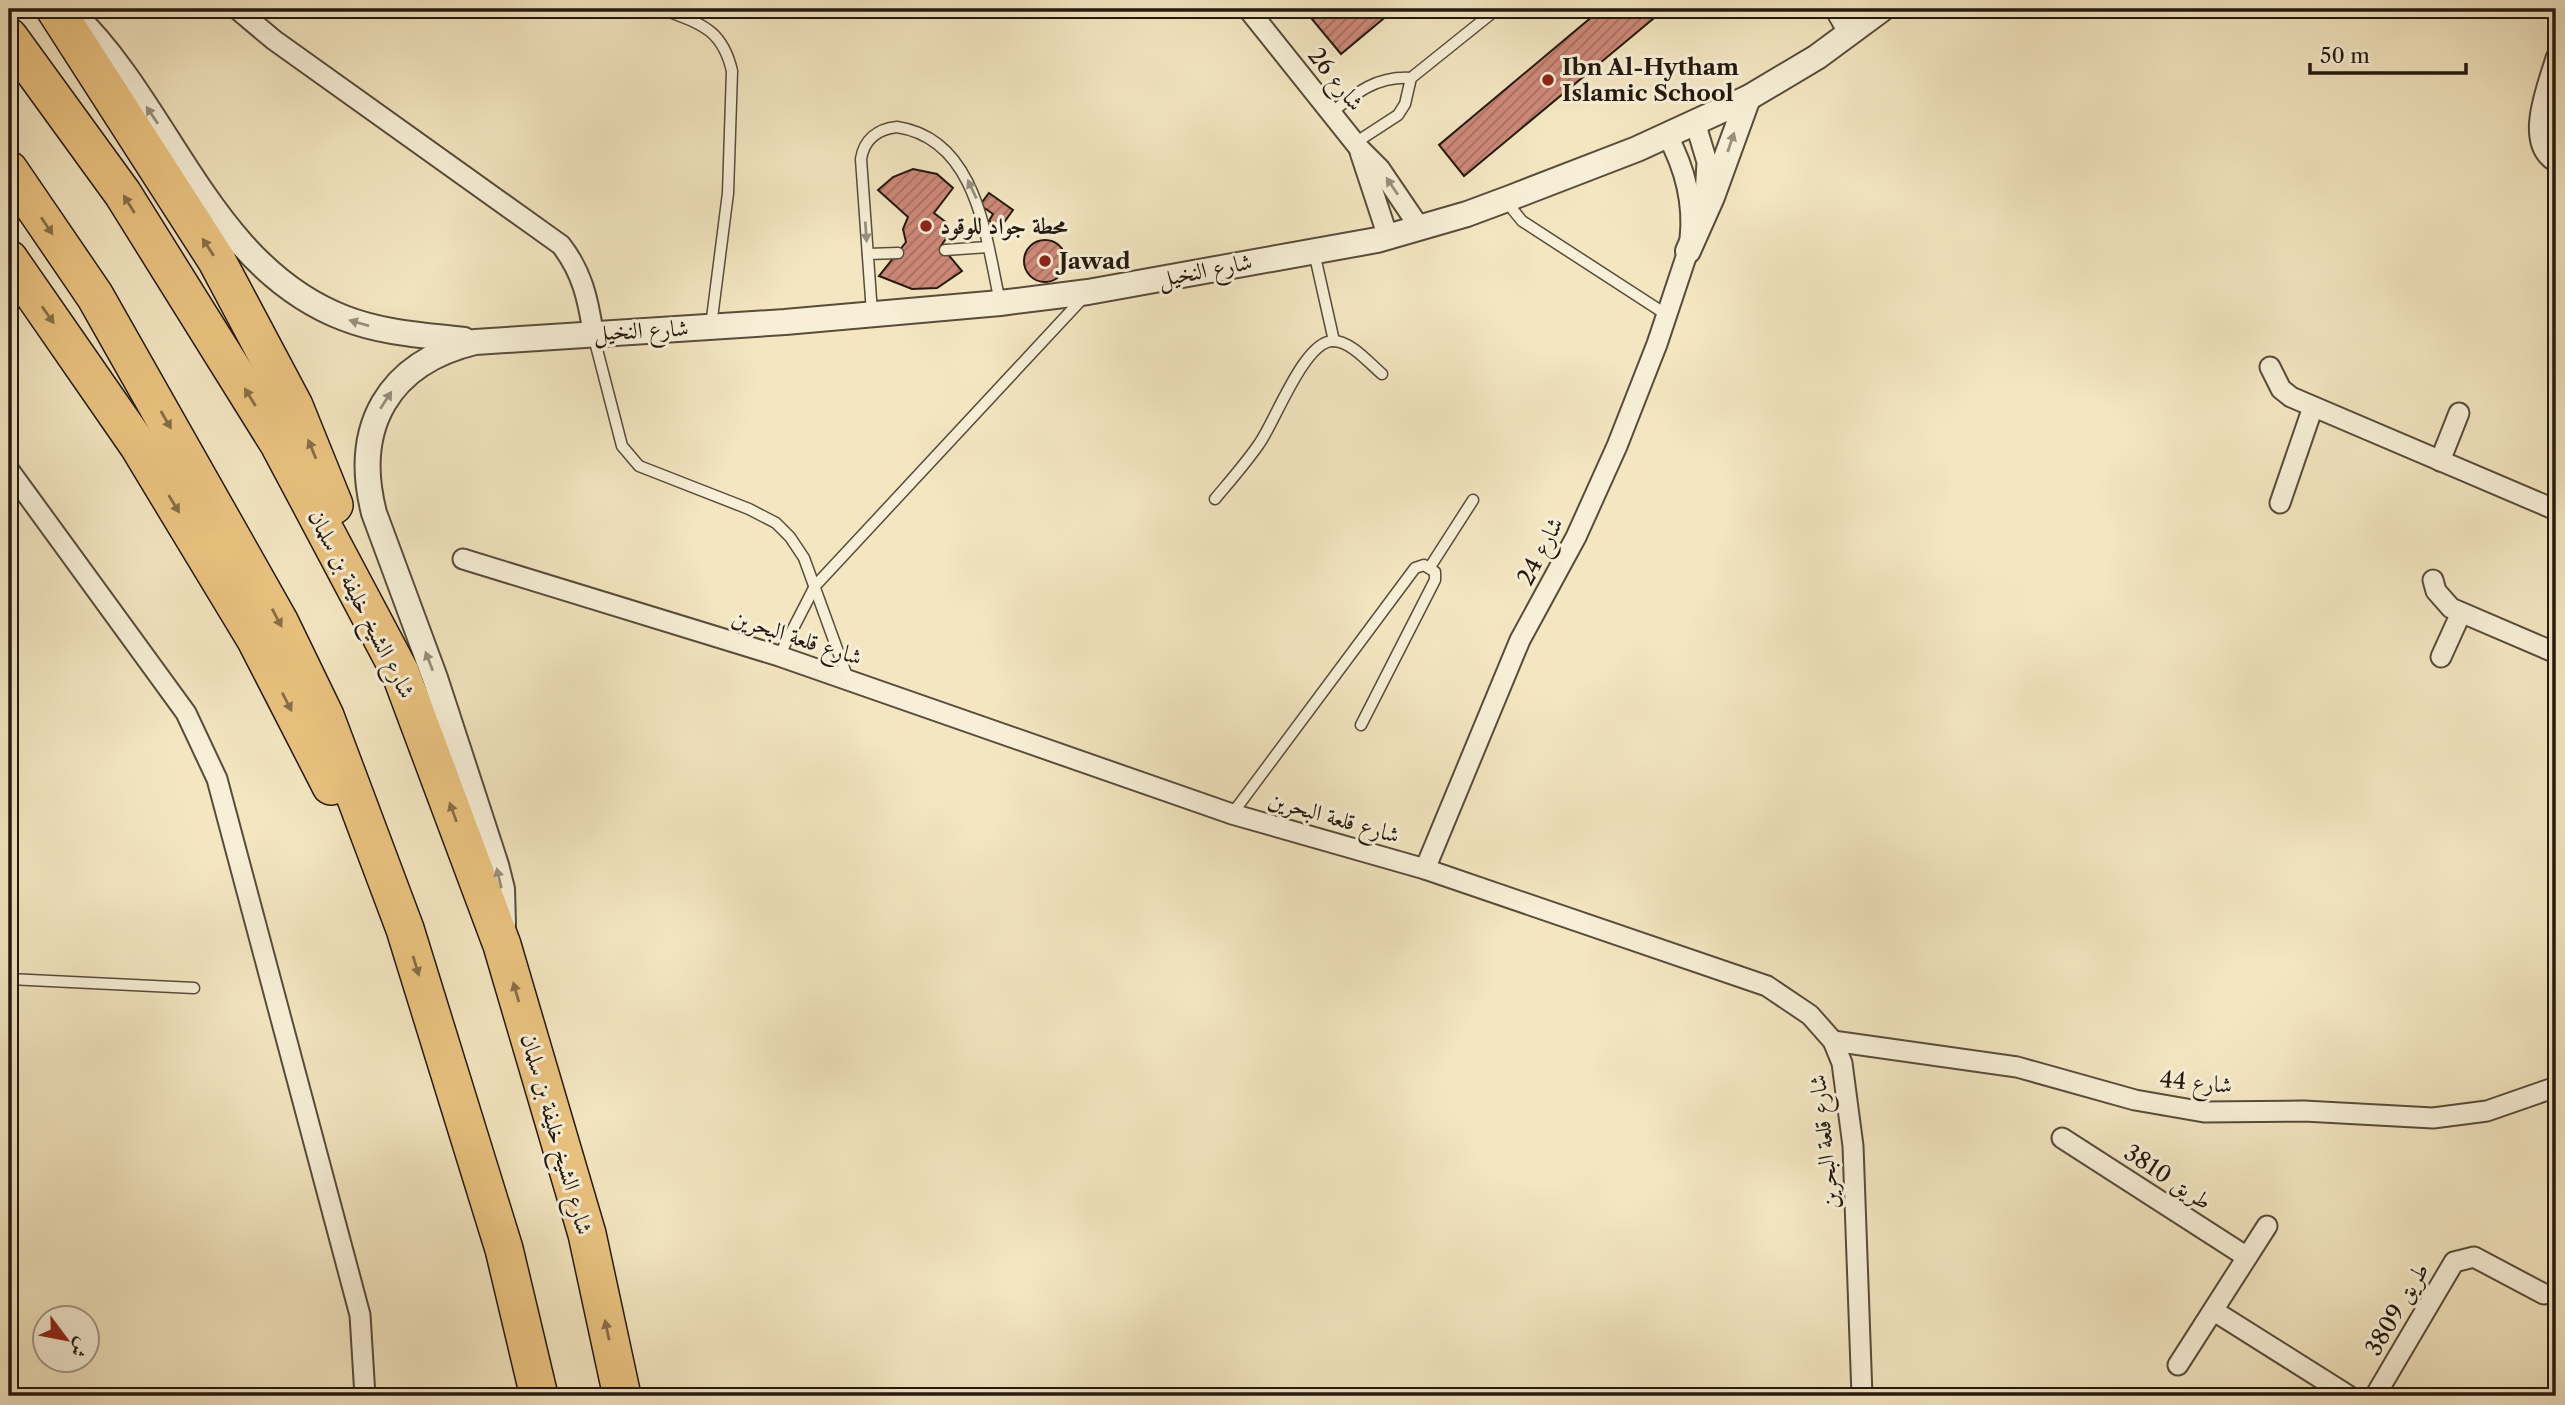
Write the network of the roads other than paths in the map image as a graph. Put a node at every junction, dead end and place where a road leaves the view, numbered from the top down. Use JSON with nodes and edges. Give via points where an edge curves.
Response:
{"nodes":[{"id":1,"x":55,"y":9,"type":"edge"},
{"id":2,"x":67,"y":9,"type":"edge"},
{"id":3,"x":237,"y":9,"type":"edge"},
{"id":4,"x":662,"y":9,"type":"edge"},
{"id":5,"x":1248,"y":9,"type":"edge"},
{"id":6,"x":1497,"y":9,"type":"edge"},
{"id":7,"x":1835,"y":9,"type":"edge"},
{"id":8,"x":1882,"y":9,"type":"edge"},
{"id":9,"x":1849,"y":34,"type":"junction"},
{"id":10,"x":9,"y":37,"type":"edge"},
{"id":11,"x":2556,"y":58,"type":"edge"},
{"id":12,"x":1411,"y":78,"type":"junction"},
{"id":13,"x":1748,"y":98,"type":"junction"},
{"id":14,"x":1331,"y":113,"type":"junction"},
{"id":15,"x":1695,"y":122,"type":"junction"},
{"id":16,"x":1667,"y":135,"type":"junction"},
{"id":17,"x":1357,"y":145,"type":"junction"},
{"id":18,"x":2556,"y":162,"type":"edge"},
{"id":19,"x":9,"y":170,"type":"edge"},
{"id":20,"x":1510,"y":198,"type":"junction"},
{"id":21,"x":1420,"y":228,"type":"junction"},
{"id":22,"x":1388,"y":237,"type":"junction"},
{"id":23,"x":988,"y":247,"type":"junction"},
{"id":24,"x":945,"y":250,"type":"dead end"},
{"id":25,"x":1314,"y":251,"type":"junction"},
{"id":26,"x":1688,"y":251,"type":"junction"},
{"id":27,"x":898,"y":253,"type":"dead end"},
{"id":28,"x":868,"y":254,"type":"junction"},
{"id":29,"x":9,"y":259,"type":"edge"},
{"id":30,"x":1088,"y":292,"type":"junction"},
{"id":31,"x":1000,"y":303,"type":"junction"},
{"id":32,"x":872,"y":314,"type":"junction"},
{"id":33,"x":1667,"y":315,"type":"junction"},
{"id":34,"x":711,"y":326,"type":"junction"},
{"id":35,"x":593,"y":332,"type":"junction"},
{"id":36,"x":1334,"y":341,"type":"junction"},
{"id":37,"x":475,"y":342,"type":"junction"},
{"id":38,"x":2270,"y":367,"type":"dead end"},
{"id":39,"x":1381,"y":374,"type":"dead end"},
{"id":40,"x":2313,"y":407,"type":"junction"},
{"id":41,"x":2459,"y":413,"type":"dead end"},
{"id":42,"x":2440,"y":461,"type":"junction"},
{"id":43,"x":9,"y":470,"type":"edge"},
{"id":44,"x":1215,"y":499,"type":"dead end"},
{"id":45,"x":1473,"y":500,"type":"dead end"},
{"id":46,"x":2280,"y":503,"type":"dead end"},
{"id":47,"x":2556,"y":510,"type":"edge"},
{"id":48,"x":463,"y":559,"type":"dead end"},
{"id":49,"x":1430,"y":567,"type":"junction"},
{"id":50,"x":2433,"y":580,"type":"dead end"},
{"id":51,"x":815,"y":586,"type":"junction"},
{"id":52,"x":2461,"y":613,"type":"junction"},
{"id":53,"x":2556,"y":653,"type":"edge"},
{"id":54,"x":779,"y":656,"type":"junction"},
{"id":55,"x":2441,"y":657,"type":"dead end"},
{"id":56,"x":400,"y":671,"type":"junction"},
{"id":57,"x":848,"y":680,"type":"junction"},
{"id":58,"x":1361,"y":725,"type":"dead end"},
{"id":59,"x":1232,"y":814,"type":"junction"},
{"id":60,"x":1425,"y":869,"type":"junction"},
{"id":61,"x":405,"y":929,"type":"junction"},
{"id":62,"x":502,"y":945,"type":"junction"},
{"id":63,"x":9,"y":979,"type":"edge"},
{"id":64,"x":194,"y":988,"type":"dead end"},
{"id":65,"x":1833,"y":1041,"type":"junction"},
{"id":66,"x":2556,"y":1087,"type":"edge"},
{"id":67,"x":2062,"y":1138,"type":"dead end"},
{"id":68,"x":2267,"y":1226,"type":"dead end"},
{"id":69,"x":2246,"y":1257,"type":"junction"},
{"id":70,"x":2544,"y":1294,"type":"dead end"},
{"id":71,"x":2214,"y":1311,"type":"junction"},
{"id":72,"x":2178,"y":1365,"type":"dead end"},
{"id":73,"x":365,"y":1396,"type":"edge"},
{"id":74,"x":539,"y":1396,"type":"edge"},
{"id":75,"x":622,"y":1396,"type":"edge"},
{"id":76,"x":1862,"y":1396,"type":"edge"},
{"id":77,"x":2349,"y":1396,"type":"edge"},
{"id":78,"x":2375,"y":1396,"type":"edge"}],
"edges":[{"from":56,"to":1,"type":"highway","one_way":true,"via":[[295,406],[217,261]]},
{"from":37,"to":2,"type":"street","name":"شارع النخيل","one_way":true,"via":[[389,331],[343,318],[300,296],[262,267],[230,232],[106,50]]},
{"from":3,"to":35,"type":"street","via":[[561,245],[576,265]]},
{"from":4,"to":34,"type":"lane","via":[[703,25],[718,37],[732,71],[728,192]]},
{"from":5,"to":14,"type":"street","name":"شارع 26"},
{"from":6,"to":12,"type":"lane"},
{"from":7,"to":9,"type":"street"},
{"from":8,"to":9,"type":"street","name":"شارع النخيل"},
{"from":9,"to":13,"type":"street","name":"شارع النخيل"},
{"from":56,"to":10,"type":"highway","name":"شارع الشيخ خليفة بن سلمان","one_way":true,"via":[[279,444],[123,194]]},
{"from":11,"to":18,"type":"street","via":[[2539,135],[2542,148]]},
{"from":12,"to":14,"type":"lane","via":[[1370,84]]},
{"from":12,"to":17,"type":"lane","via":[[1398,115]]},
{"from":13,"to":15,"type":"street","name":"شارع النخيل"},
{"from":26,"to":13,"type":"street","one_way":true},
{"from":14,"to":17,"type":"street","name":"شارع 26"},
{"from":15,"to":16,"type":"street","name":"شارع النخيل"},
{"from":15,"to":26,"type":"street","name":"شارع 24","via":[[1706,154],[1708,179]]},
{"from":16,"to":20,"type":"street","name":"شارع النخيل"},
{"from":16,"to":26,"type":"street","name":"شارع 24","via":[[1679,156],[1688,191]]},
{"from":21,"to":17,"type":"street","name":"شارع 26","one_way":true,"via":[[1380,169]]},
{"from":17,"to":22,"type":"street","name":"شارع 26"},
{"from":19,"to":61,"type":"highway","one_way":true,"via":[[95,296],[279,621],[325,716]]},
{"from":20,"to":21,"type":"street","name":"شارع النخيل"},
{"from":20,"to":33,"type":"lane","via":[[1522,221]]},
{"from":21,"to":22,"type":"street","name":"شارع النخيل"},
{"from":22,"to":25,"type":"street","name":"شارع النخيل"},
{"from":23,"to":24,"type":"lane"},
{"from":23,"to":28,"type":"lane","one_way":true,"via":[[974,192],[963,173],[933,143],[897,127],[873,136],[862,150]]},
{"from":23,"to":31,"type":"lane"},
{"from":25,"to":30,"type":"street","name":"شارع النخيل"},
{"from":25,"to":36,"type":"lane"},
{"from":26,"to":33,"type":"street","name":"شارع 24"},
{"from":27,"to":28,"type":"lane"},
{"from":28,"to":32,"type":"lane"},
{"from":29,"to":61,"type":"highway","one_way":true,"via":[[138,445],[256,640]]},
{"from":30,"to":31,"type":"street","name":"شارع النخيل"},
{"from":30,"to":51,"type":"lane"},
{"from":31,"to":32,"type":"street","name":"شارع النخيل"},
{"from":32,"to":34,"type":"street","name":"شارع النخيل"},
{"from":33,"to":60,"type":"street","name":"شارع 24","via":[[1616,446],[1576,537],[1520,640]]},
{"from":34,"to":35,"type":"street","name":"شارع النخيل"},
{"from":35,"to":37,"type":"street","name":"شارع النخيل"},
{"from":35,"to":51,"type":"lane","via":[[622,446],[639,466],[776,523],[804,558]]},
{"from":36,"to":39,"type":"lane","via":[[1352,348]]},
{"from":36,"to":44,"type":"lane","via":[[1323,344],[1306,361],[1259,445]]},
{"from":62,"to":37,"type":"street","name":"شارع النخيل","one_way":true,"via":[[502,890],[496,865],[435,678],[374,513],[366,469],[371,431],[382,404],[399,381],[447,349]]},
{"from":38,"to":40,"type":"street","via":[[2281,388]]},
{"from":40,"to":42,"type":"street"},
{"from":40,"to":46,"type":"street"},
{"from":41,"to":42,"type":"street"},
{"from":42,"to":47,"type":"street"},
{"from":43,"to":73,"type":"street","via":[[186,713],[217,779],[360,1315]]},
{"from":45,"to":49,"type":"lane"},
{"from":48,"to":54,"type":"street","name":"شارع قلعة البحرين"},
{"from":49,"to":58,"type":"lane","via":[[1435,580]]},
{"from":49,"to":59,"type":"lane","via":[[1415,568]]},
{"from":50,"to":52,"type":"street","via":[[2442,601]]},
{"from":51,"to":54,"type":"lane"},
{"from":51,"to":57,"type":"lane"},
{"from":52,"to":53,"type":"street"},
{"from":52,"to":55,"type":"street"},
{"from":54,"to":57,"type":"street","name":"شارع قلعة البحرين"},
{"from":62,"to":56,"type":"highway","name":"شارع الشيخ خليفة بن سلمان","one_way":true},
{"from":57,"to":59,"type":"street","name":"شارع قلعة البحرين"},
{"from":59,"to":60,"type":"street","name":"شارع قلعة البحرين"},
{"from":60,"to":65,"type":"street","name":"شارع قلعة البحرين","via":[[1767,986],[1810,1015]]},
{"from":61,"to":74,"type":"highway","one_way":true,"via":[[504,1250]]},
{"from":75,"to":62,"type":"highway","name":"شارع الشيخ خليفة بن سلمان","one_way":true,"via":[[587,1234]]},
{"from":63,"to":64,"type":"lane"},
{"from":65,"to":66,"type":"street","name":"شارع 44","via":[[2017,1067],[2135,1101],[2204,1112],[2304,1111],[2433,1118],[2487,1111]]},
{"from":65,"to":76,"type":"street","name":"شارع قلعة البحرين","via":[[1842,1063],[1853,1146]]},
{"from":67,"to":69,"type":"street","name":"طريق 3810"},
{"from":68,"to":69,"type":"street"},
{"from":69,"to":71,"type":"street"},
{"from":70,"to":78,"type":"street","name":"طريق 3809","via":[[2474,1257],[2454,1262]]},
{"from":71,"to":72,"type":"street"},
{"from":71,"to":77,"type":"street"}]}
